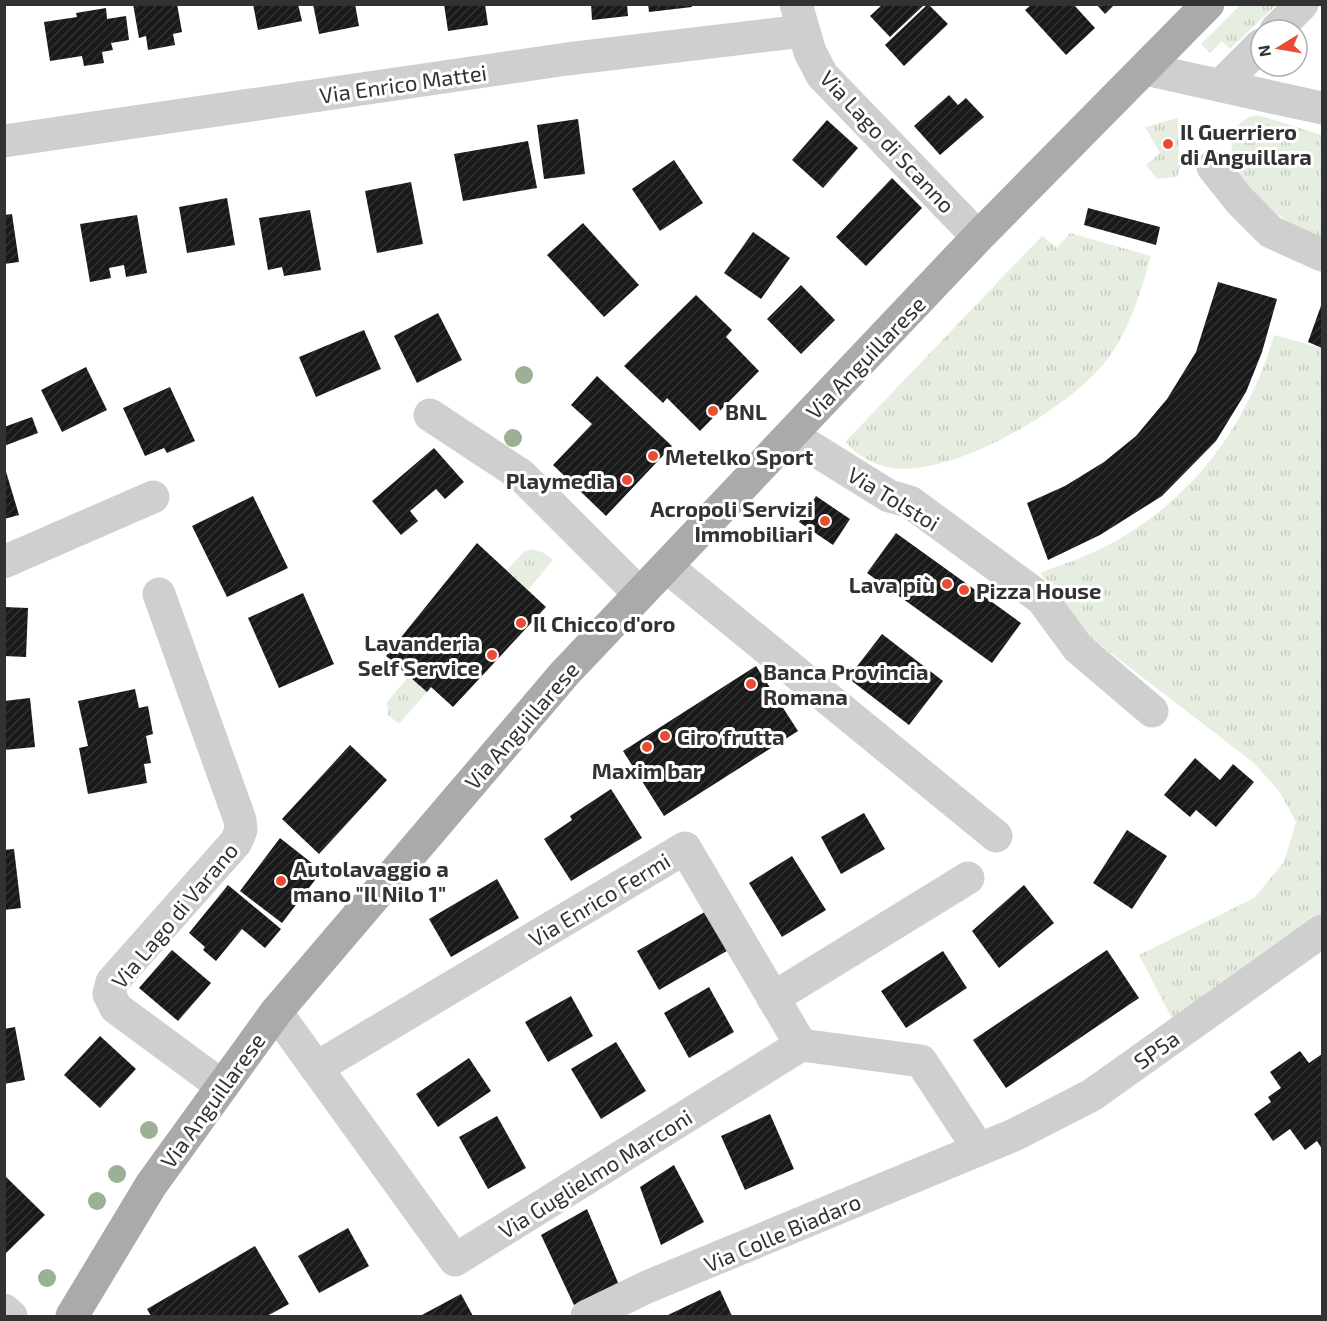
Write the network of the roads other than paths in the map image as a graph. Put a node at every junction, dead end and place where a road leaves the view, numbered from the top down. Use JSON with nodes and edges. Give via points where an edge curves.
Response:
{"nodes":[{"id":1,"x":1208,"y":4,"type":"edge"},
{"id":2,"x":1302,"y":4,"type":"edge"},
{"id":3,"x":800,"y":18,"type":"edge"},
{"id":4,"x":1288,"y":18,"type":"edge"},
{"id":5,"x":1249,"y":57,"type":"edge"},
{"id":6,"x":1145,"y":69,"type":"junction"},
{"id":7,"x":1221,"y":85,"type":"junction"},
{"id":8,"x":1323,"y":108,"type":"edge"},
{"id":9,"x":4,"y":141,"type":"edge"},
{"id":10,"x":1213,"y":167,"type":"dead end"},
{"id":11,"x":978,"y":237,"type":"junction"},
{"id":12,"x":1323,"y":255,"type":"edge"},
{"id":13,"x":430,"y":415,"type":"dead end"},
{"id":14,"x":791,"y":435,"type":"junction"},
{"id":15,"x":153,"y":497,"type":"dead end"},
{"id":16,"x":4,"y":562,"type":"edge"},
{"id":17,"x":667,"y":567,"type":"junction"},
{"id":18,"x":639,"y":593,"type":"junction"},
{"id":19,"x":159,"y":594,"type":"dead end"},
{"id":20,"x":1152,"y":711,"type":"dead end"},
{"id":21,"x":996,"y":836,"type":"dead end"},
{"id":22,"x":968,"y":878,"type":"dead end"},
{"id":23,"x":1323,"y":931,"type":"edge"},
{"id":24,"x":773,"y":998,"type":"junction"},
{"id":25,"x":276,"y":1012,"type":"junction"},
{"id":26,"x":801,"y":1045,"type":"junction"},
{"id":27,"x":316,"y":1068,"type":"junction"},
{"id":28,"x":222,"y":1086,"type":"junction"},
{"id":29,"x":979,"y":1149,"type":"junction"},
{"id":30,"x":4,"y":1310,"type":"edge"},
{"id":31,"x":608,"y":1312,"type":"edge"},
{"id":32,"x":11,"y":1317,"type":"edge"},
{"id":33,"x":72,"y":1317,"type":"edge"}],
"edges":[{"from":1,"to":6,"type":"main road","name":"Via Anguillarese"},
{"from":2,"to":4,"type":"street"},
{"from":3,"to":9,"type":"street","name":"Via Enrico Mattei","via":[[567,59]]},
{"from":3,"to":11,"type":"street","name":"Via Lago di Scanno","via":[[822,75]]},
{"from":5,"to":7,"type":"street"},
{"from":6,"to":7,"type":"street"},
{"from":6,"to":11,"type":"main road","name":"Via Anguillarese"},
{"from":7,"to":8,"type":"street"},
{"from":10,"to":12,"type":"street","via":[[1271,232]]},
{"from":11,"to":14,"type":"main road","name":"Via Anguillarese"},
{"from":13,"to":18,"type":"street","via":[[520,475]]},
{"from":14,"to":17,"type":"main road","name":"Via Anguillarese"},
{"from":14,"to":20,"type":"street","name":"Via Tolstoi","via":[[889,496],[910,502],[1042,599],[1078,648]]},
{"from":15,"to":16,"type":"street"},
{"from":17,"to":18,"type":"main road","name":"Via Anguillarese"},
{"from":17,"to":21,"type":"street"},
{"from":18,"to":25,"type":"main road","name":"Via Anguillarese","via":[[565,673]]},
{"from":19,"to":28,"type":"street","name":"Via Lago di Varano","via":[[241,830],[236,842],[112,982],[109,994],[116,1008]]},
{"from":22,"to":24,"type":"street"},
{"from":23,"to":29,"type":"street","name":"SP5a","via":[[1092,1095]]},
{"from":24,"to":26,"type":"street","name":"Via Enrico Fermi"},
{"from":24,"to":27,"type":"street","name":"Via Enrico Fermi","via":[[685,848]]},
{"from":25,"to":27,"type":"street","name":"Via Guglielmo Marconi"},
{"from":25,"to":28,"type":"main road","name":"Via Anguillarese"},
{"from":26,"to":27,"type":"street","name":"Via Guglielmo Marconi","via":[[455,1260]]},
{"from":26,"to":29,"type":"street","via":[[921,1060]]},
{"from":28,"to":33,"type":"main road","name":"Via Anguillarese","via":[[151,1185]]},
{"from":29,"to":31,"type":"street","name":"Via Colle Biadaro"},
{"from":30,"to":32,"type":"street"}]}
